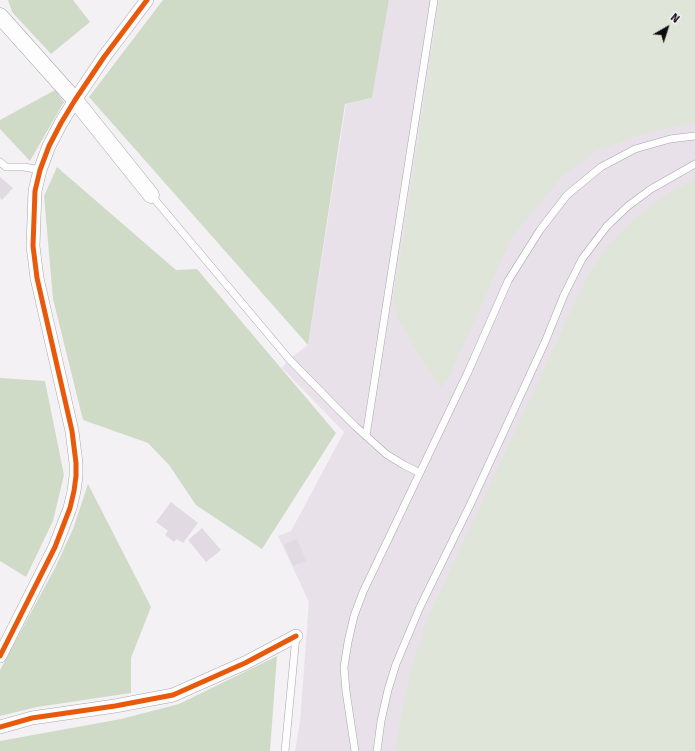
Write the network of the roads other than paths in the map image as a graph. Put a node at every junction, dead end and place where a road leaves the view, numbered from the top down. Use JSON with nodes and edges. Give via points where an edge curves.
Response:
{"nodes":[{"id":1,"x":147,"y":0,"type":"edge"},
{"id":2,"x":434,"y":0,"type":"edge"},
{"id":3,"x":0,"y":16,"type":"edge"},
{"id":4,"x":75,"y":100,"type":"junction"},
{"id":5,"x":695,"y":136,"type":"edge"},
{"id":6,"x":0,"y":162,"type":"edge"},
{"id":7,"x":695,"y":164,"type":"edge"},
{"id":8,"x":40,"y":170,"type":"junction"},
{"id":9,"x":151,"y":195,"type":"joint"},
{"id":10,"x":366,"y":436,"type":"junction"},
{"id":11,"x":420,"y":473,"type":"junction"},
{"id":12,"x":296,"y":636,"type":"joint"},
{"id":13,"x":0,"y":656,"type":"edge"},
{"id":14,"x":0,"y":727,"type":"edge"},
{"id":15,"x":285,"y":751,"type":"edge"},
{"id":16,"x":355,"y":751,"type":"edge"},
{"id":17,"x":377,"y":751,"type":"edge"}],
"edges":[{"from":1,"to":4,"type":"street"},
{"from":2,"to":10,"type":"lane"},
{"from":3,"to":4,"type":"street"},
{"from":4,"to":8,"type":"street","via":[[49,146]]},
{"from":4,"to":9,"type":"street"},
{"from":5,"to":11,"type":"lane","via":[[670,139],[635,149],[601,167],[567,195],[540,230],[508,281]]},
{"from":6,"to":8,"type":"lane","via":[[6,167]]},
{"from":7,"to":17,"type":"lane","via":[[651,189],[628,206],[607,226],[582,259],[399,657],[388,690]]},
{"from":8,"to":13,"type":"street","via":[[35,191],[33,246],[37,278],[72,431],[76,476],[70,508],[55,547]]},
{"from":9,"to":10,"type":"lane","via":[[289,359]]},
{"from":10,"to":11,"type":"lane","via":[[386,454]]},
{"from":11,"to":16,"type":"lane","via":[[354,616],[344,667]]},
{"from":12,"to":14,"type":"street","via":[[245,663],[173,695],[32,718]]},
{"from":12,"to":15,"type":"lane"}]}
